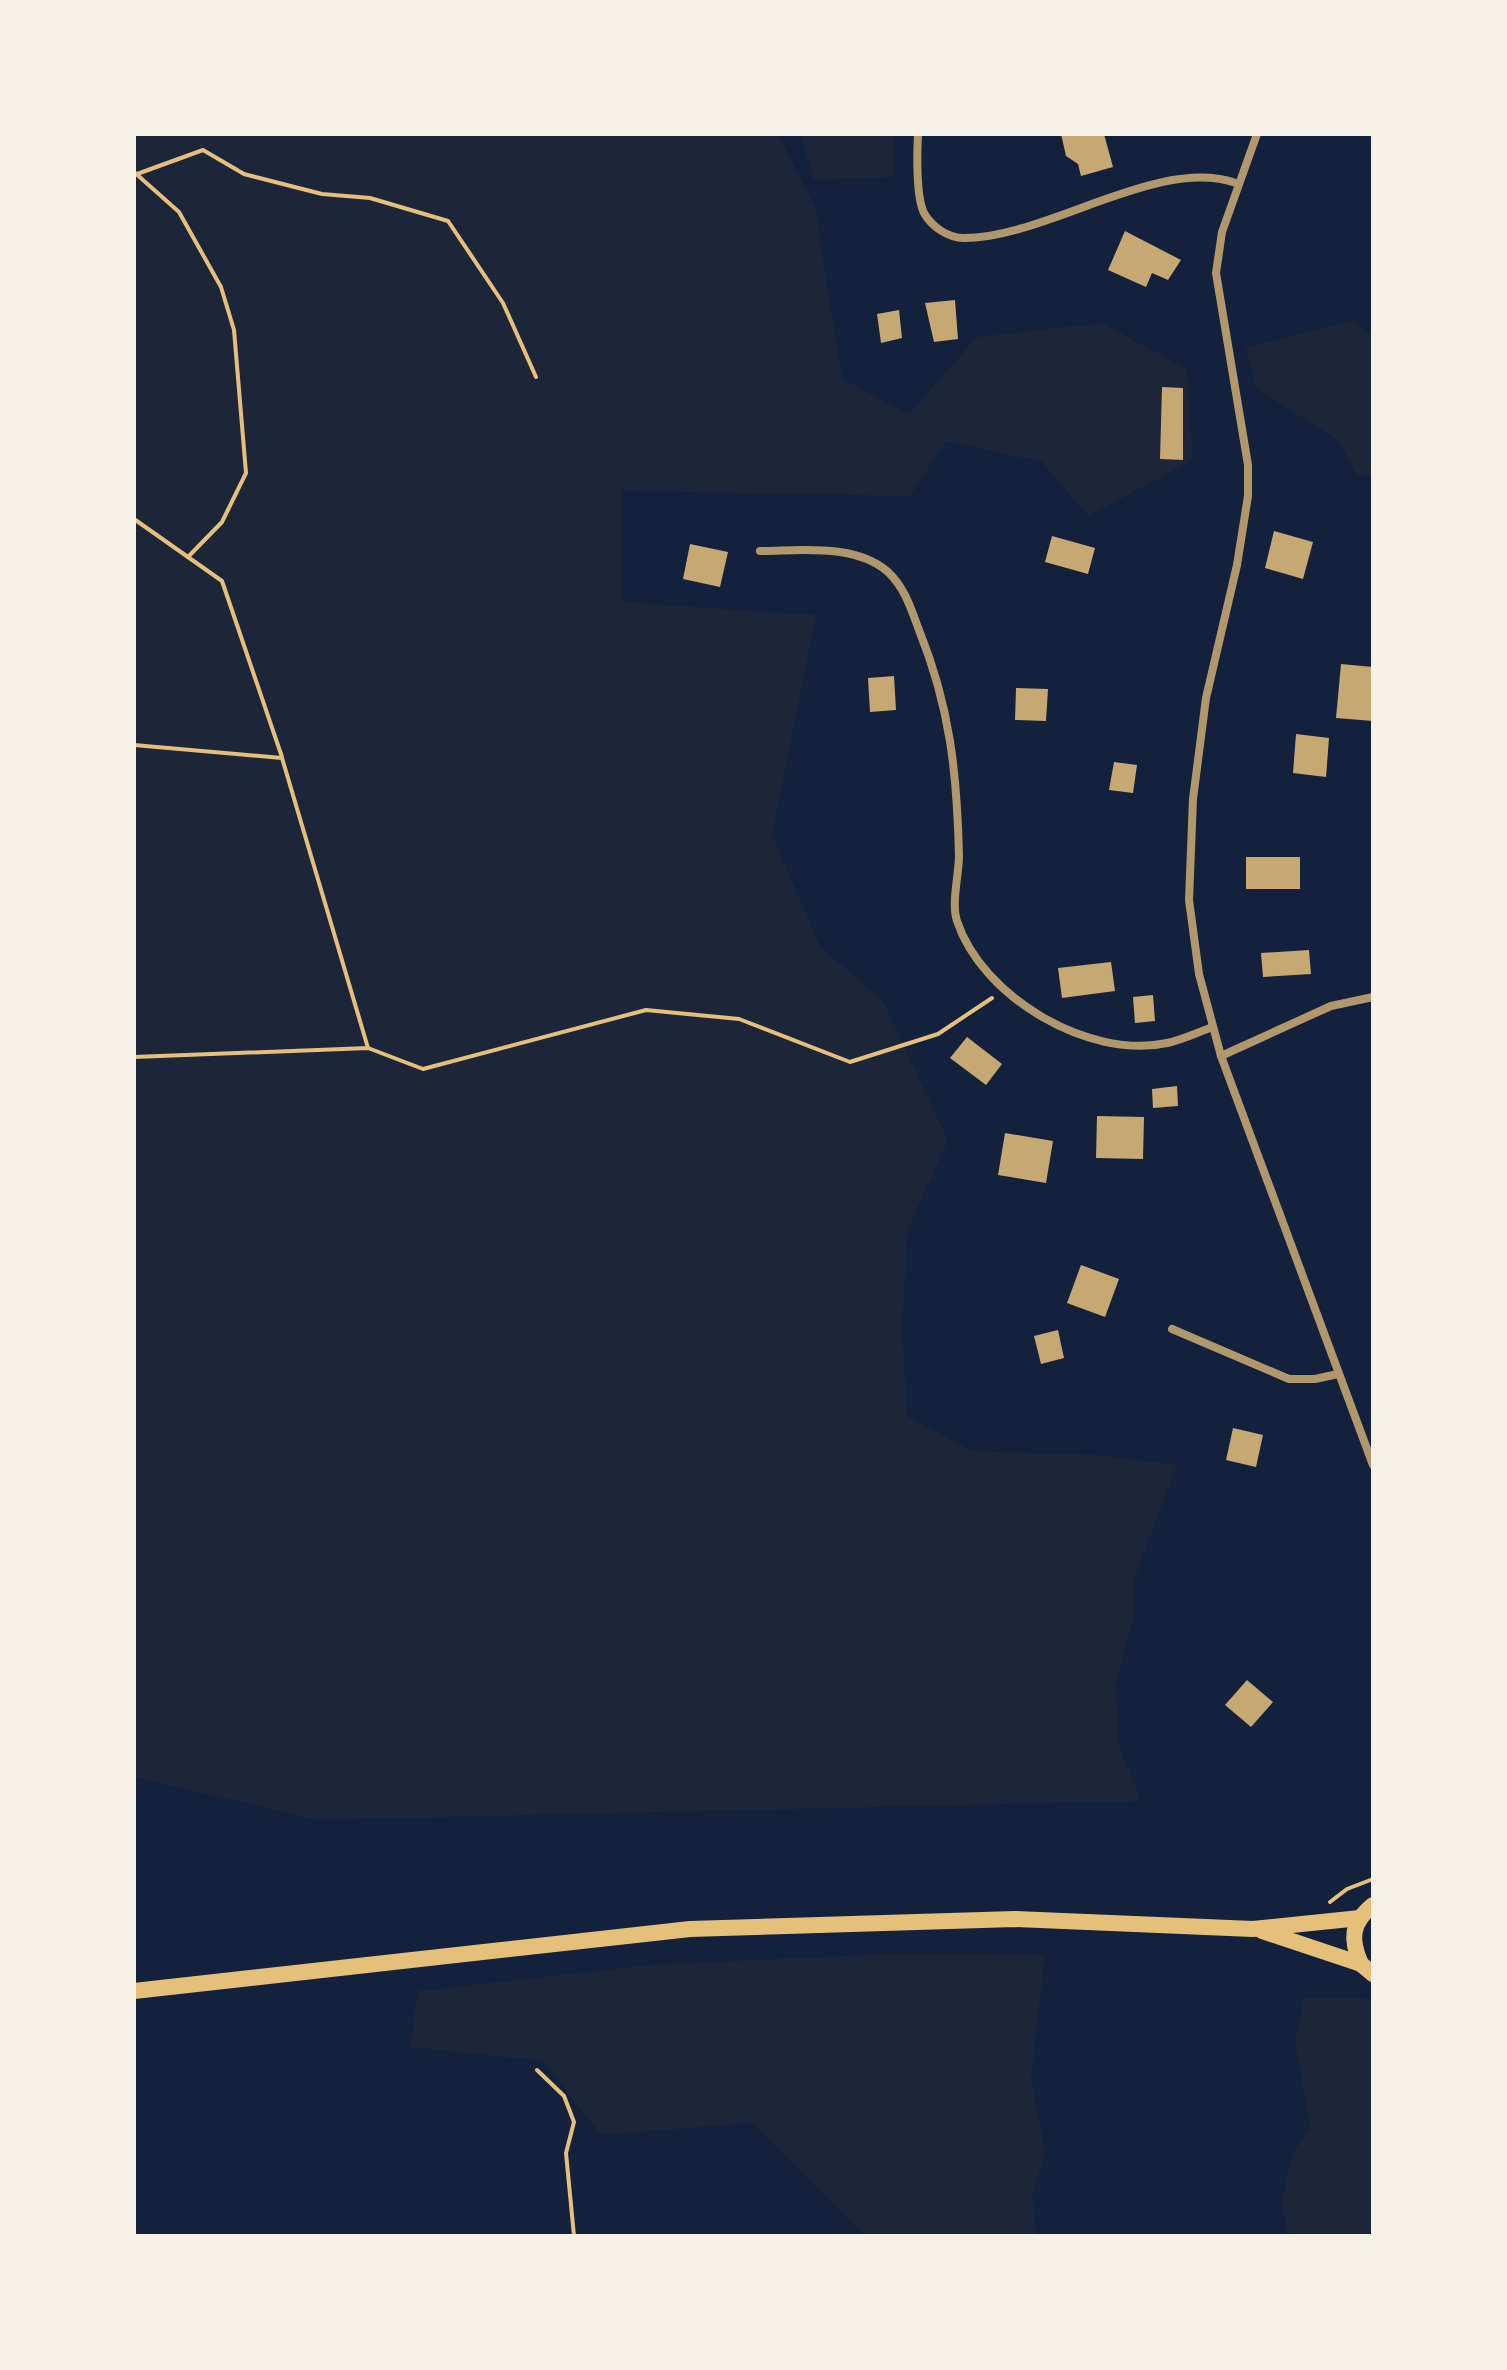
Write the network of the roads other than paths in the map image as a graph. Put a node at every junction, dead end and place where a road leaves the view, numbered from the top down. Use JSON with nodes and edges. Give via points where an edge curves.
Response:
{"nodes":[{"id":1,"x":918,"y":134,"type":"edge"},
{"id":2,"x":1257,"y":134,"type":"edge"},
{"id":3,"x":1236,"y":183,"type":"junction"},
{"id":4,"x":760,"y":551,"type":"dead end"},
{"id":5,"x":1373,"y":997,"type":"edge"},
{"id":6,"x":1213,"y":1027,"type":"junction"},
{"id":7,"x":1221,"y":1056,"type":"junction"},
{"id":8,"x":1172,"y":1329,"type":"dead end"},
{"id":9,"x":1338,"y":1374,"type":"junction"},
{"id":10,"x":1373,"y":1465,"type":"edge"},
{"id":11,"x":1373,"y":1905,"type":"edge"},
{"id":12,"x":1360,"y":1918,"type":"junction"},
{"id":13,"x":1253,"y":1929,"type":"junction"},
{"id":14,"x":1367,"y":1969,"type":"edge"},
{"id":15,"x":134,"y":1991,"type":"edge"}],
"edges":[{"from":1,"to":3,"type":"street","via":[[923,212],[943,233],[962,238],[1028,226],[1163,184],[1217,176]]},
{"from":2,"to":3,"type":"street"},
{"from":3,"to":6,"type":"street","via":[[1216,273],[1248,465],[1248,496],[1206,698],[1193,799],[1189,900]]},
{"from":4,"to":6,"type":"street","via":[[843,551],[886,570],[904,591],[936,674],[954,753],[956,919],[975,956],[1005,990],[1048,1022],[1119,1043],[1165,1044]]},
{"from":5,"to":7,"type":"street","via":[[1331,1006]]},
{"from":6,"to":7,"type":"street"},
{"from":7,"to":9,"type":"street"},
{"from":8,"to":9,"type":"street","via":[[1289,1379]]},
{"from":9,"to":10,"type":"street"},
{"from":11,"to":12,"type":"main road"},
{"from":12,"to":13,"type":"main road"},
{"from":12,"to":14,"type":"main road","via":[[1353,1947]]},
{"from":13,"to":14,"type":"main road"},
{"from":13,"to":15,"type":"main road","via":[[1015,1919],[704,1928]]}]}
